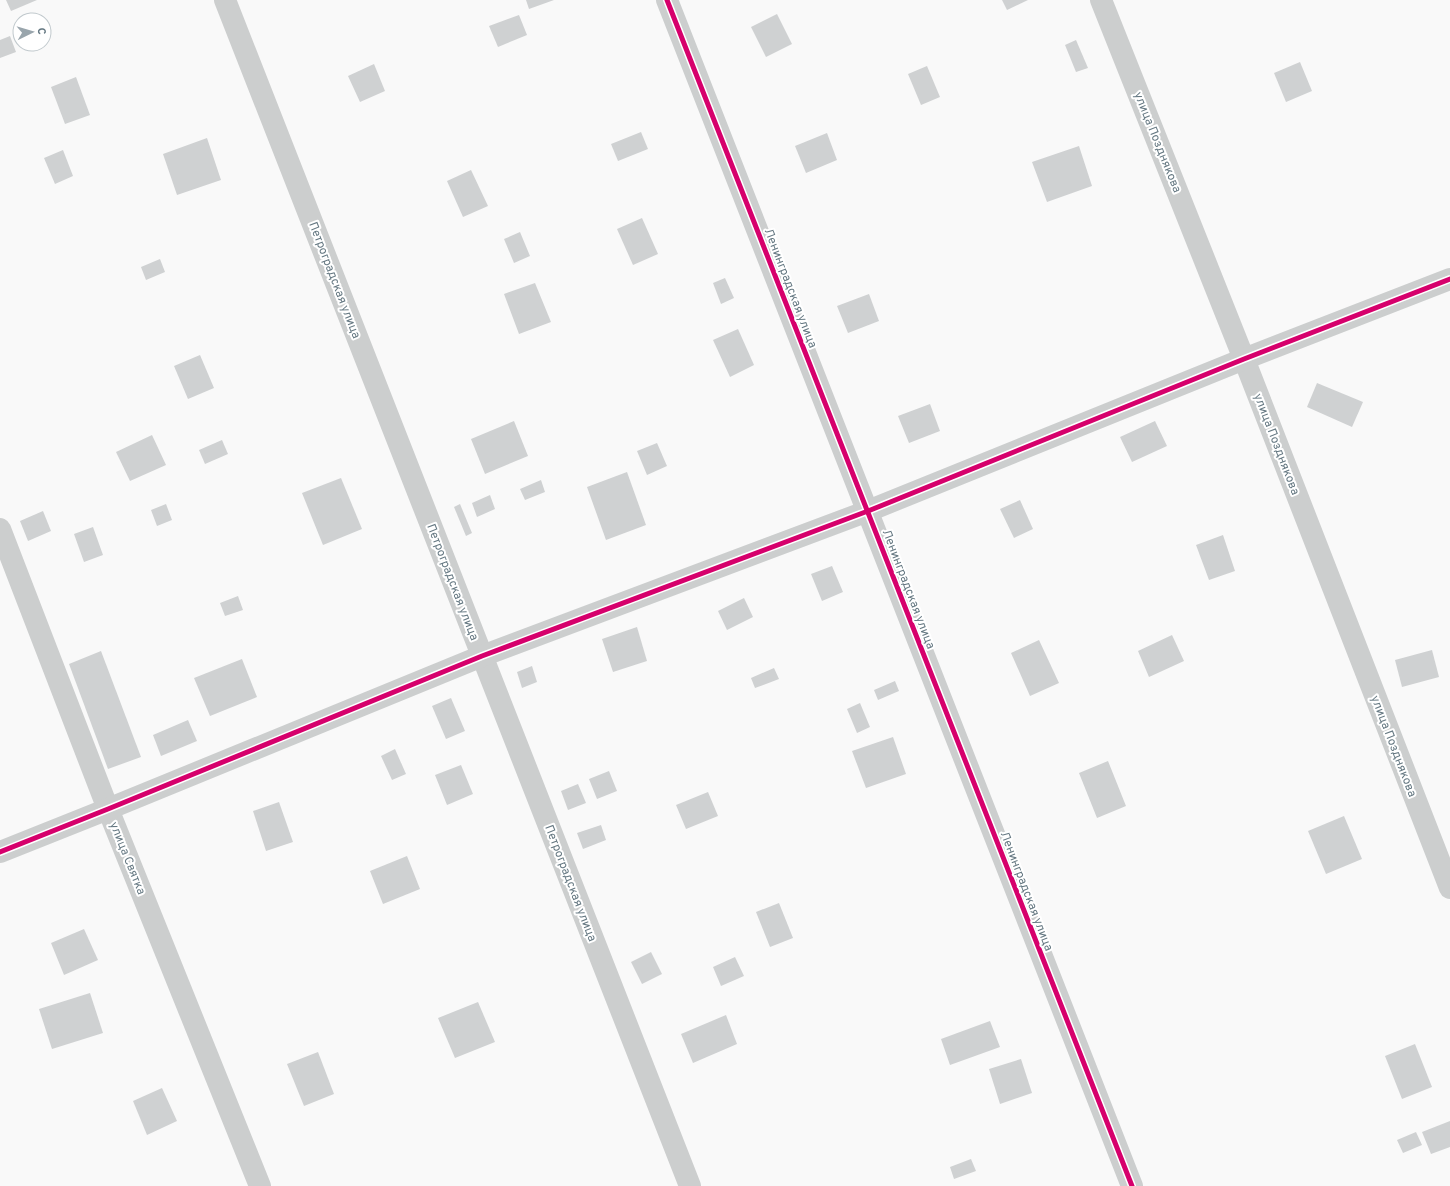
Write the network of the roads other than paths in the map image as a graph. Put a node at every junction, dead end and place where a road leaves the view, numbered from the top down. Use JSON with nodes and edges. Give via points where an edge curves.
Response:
{"nodes":[{"id":1,"x":225,"y":0,"type":"edge"},
{"id":2,"x":668,"y":0,"type":"edge"},
{"id":3,"x":1101,"y":0,"type":"edge"},
{"id":4,"x":1450,"y":279,"type":"edge"},
{"id":5,"x":1244,"y":359,"type":"junction"},
{"id":6,"x":868,"y":511,"type":"junction"},
{"id":7,"x":0,"y":529,"type":"edge"},
{"id":8,"x":482,"y":656,"type":"junction"},
{"id":9,"x":108,"y":809,"type":"junction"},
{"id":10,"x":0,"y":852,"type":"edge"},
{"id":11,"x":1450,"y":888,"type":"edge"},
{"id":12,"x":260,"y":1186,"type":"edge"},
{"id":13,"x":690,"y":1186,"type":"edge"},
{"id":14,"x":1132,"y":1186,"type":"edge"}],
"edges":[{"from":1,"to":8,"type":"street","name":"Петроградская улица"},
{"from":2,"to":6,"type":"street","name":"Ленинградская улица"},
{"from":3,"to":5,"type":"street","name":"улица Позднякова"},
{"from":4,"to":5,"type":"street"},
{"from":5,"to":6,"type":"street"},
{"from":5,"to":11,"type":"street","name":"улица Позднякова"},
{"from":6,"to":8,"type":"street"},
{"from":6,"to":14,"type":"street","name":"Ленинградская улица"},
{"from":7,"to":9,"type":"street","name":"улица Святка"},
{"from":8,"to":9,"type":"street"},
{"from":8,"to":13,"type":"street","name":"Петроградская улица"},
{"from":9,"to":10,"type":"street"},
{"from":9,"to":12,"type":"street","name":"улица Святка"}]}
